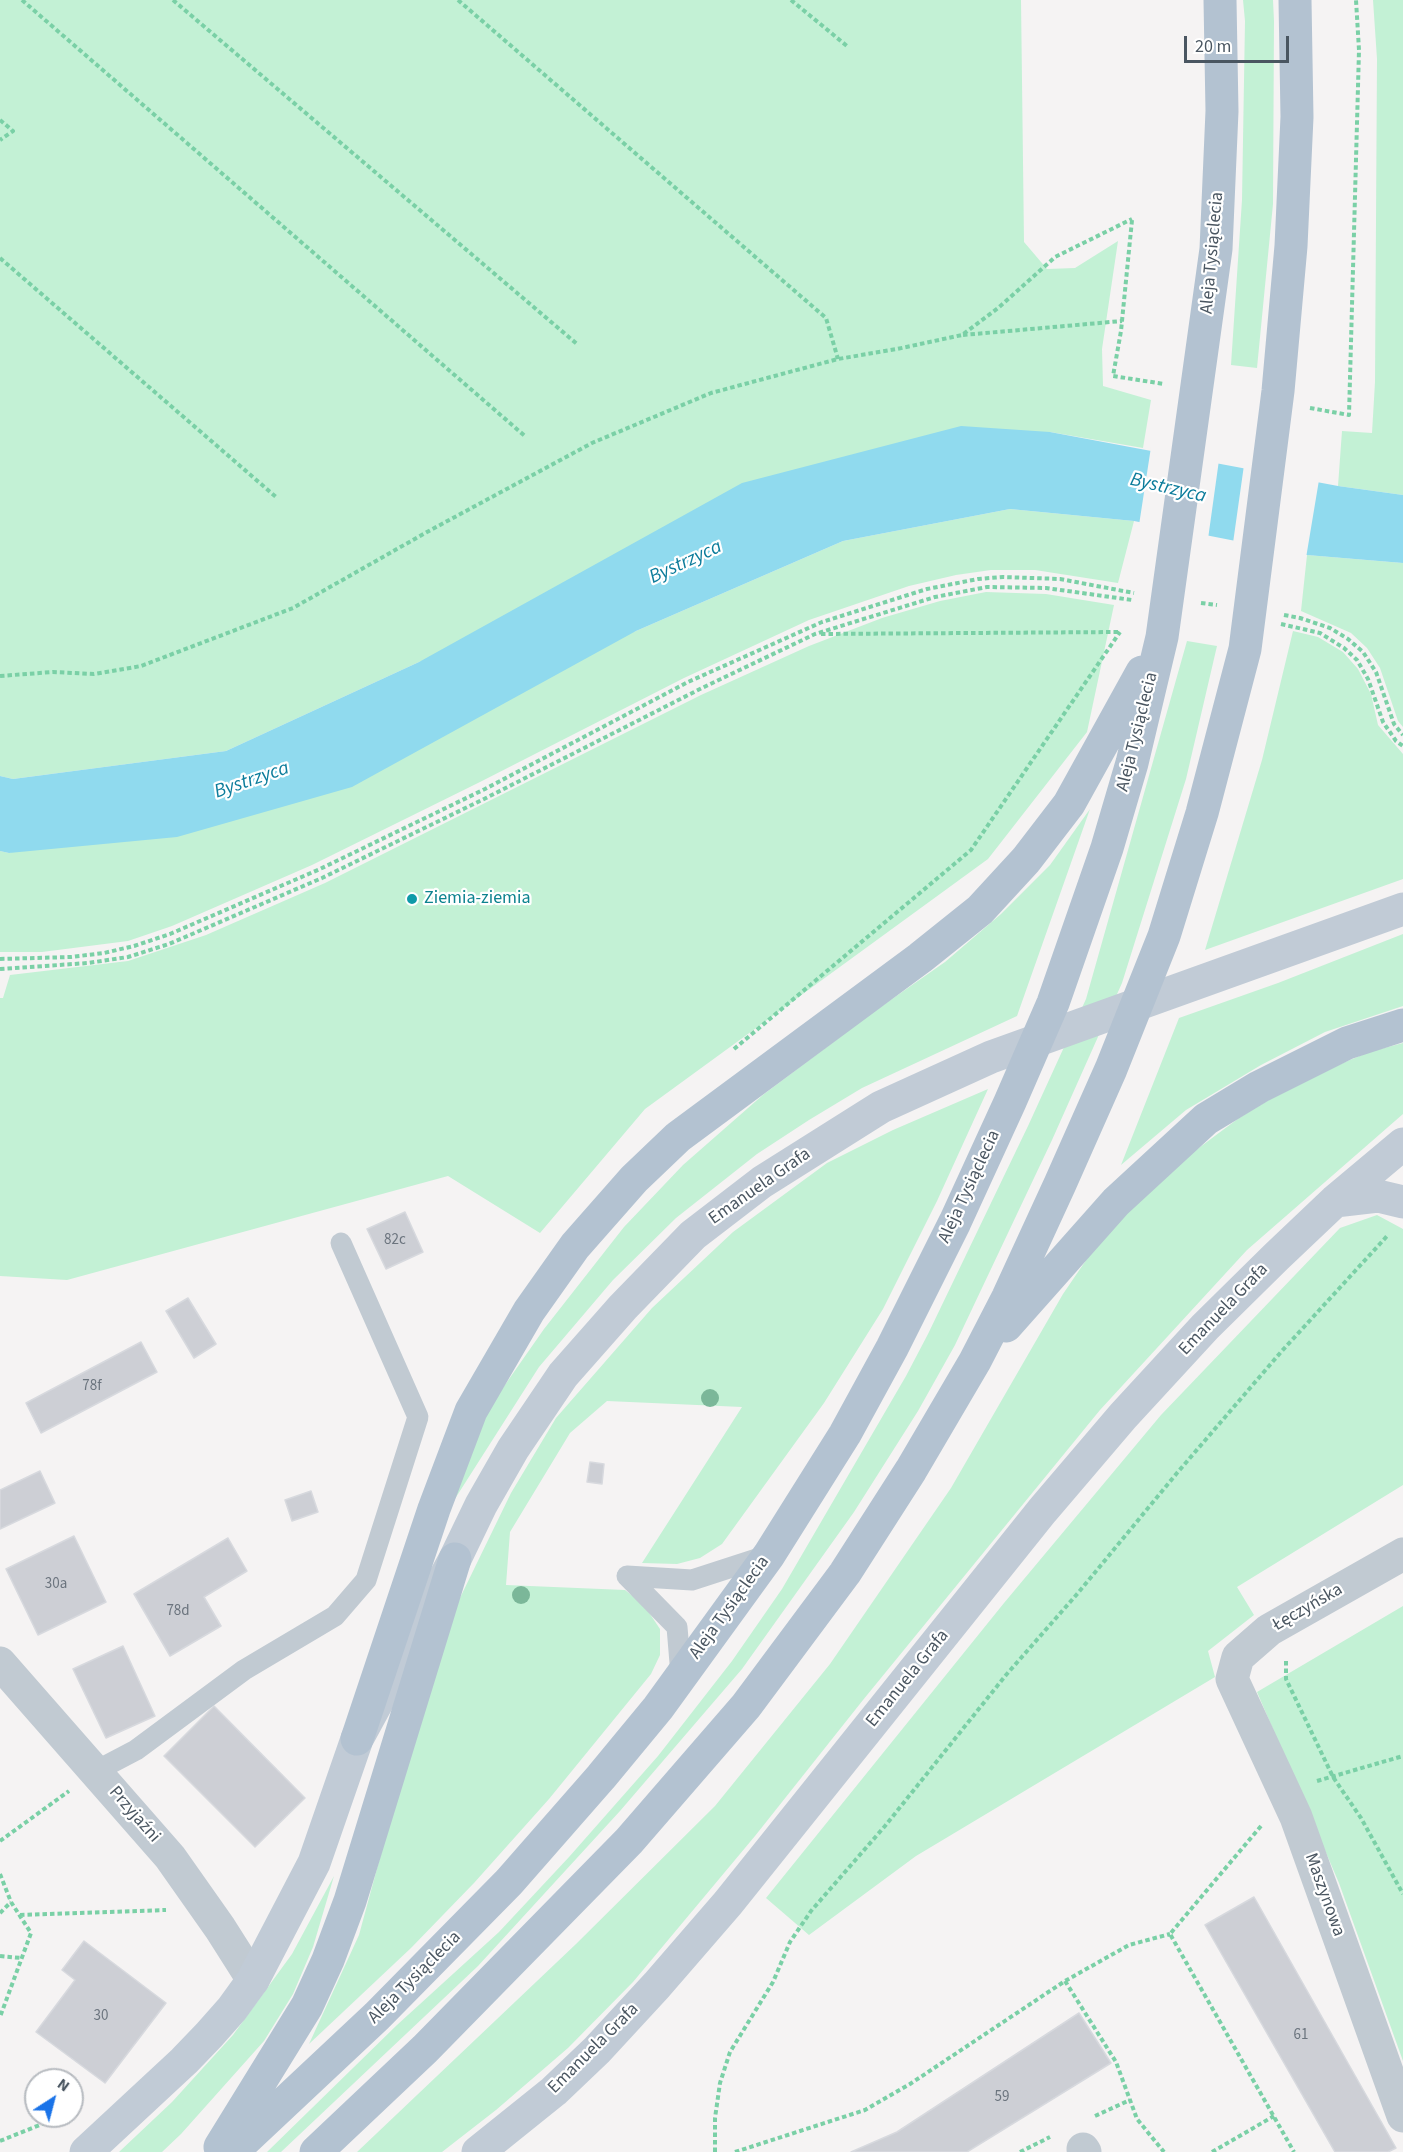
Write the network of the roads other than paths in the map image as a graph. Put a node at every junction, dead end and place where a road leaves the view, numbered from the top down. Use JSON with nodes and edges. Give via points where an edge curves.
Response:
{"nodes":[{"id":1,"x":1220,"y":0,"type":"edge"},
{"id":2,"x":1295,"y":0,"type":"edge"},
{"id":3,"x":1162,"y":637,"type":"junction"},
{"id":4,"x":1403,"y":909,"type":"edge"},
{"id":5,"x":1403,"y":1025,"type":"edge"},
{"id":6,"x":1403,"y":1144,"type":"edge"},
{"id":7,"x":1335,"y":1201,"type":"junction"},
{"id":8,"x":1399,"y":1215,"type":"edge"},
{"id":9,"x":341,"y":1243,"type":"dead end"},
{"id":10,"x":975,"y":1361,"type":"junction"},
{"id":11,"x":1403,"y":1554,"type":"edge"},
{"id":12,"x":770,"y":1555,"type":"junction"},
{"id":13,"x":455,"y":1559,"type":"junction"},
{"id":14,"x":0,"y":1663,"type":"edge"},
{"id":15,"x":681,"y":1675,"type":"junction"},
{"id":16,"x":1232,"y":1679,"type":"joint"},
{"id":17,"x":357,"y":1739,"type":"junction"},
{"id":18,"x":96,"y":1771,"type":"junction"},
{"id":19,"x":253,"y":1980,"type":"junction"},
{"id":20,"x":1403,"y":2116,"type":"edge"},
{"id":21,"x":86,"y":2152,"type":"edge"},
{"id":22,"x":217,"y":2152,"type":"edge"},
{"id":23,"x":232,"y":2152,"type":"edge"},
{"id":24,"x":316,"y":2152,"type":"edge"},
{"id":25,"x":478,"y":2152,"type":"edge"}],
"edges":[{"from":1,"to":3,"type":"main road","name":"Aleja Tysiąclecia","via":[[1222,111],[1216,249]]},
{"from":2,"to":10,"type":"main road","via":[[1297,117],[1291,246],[1278,391],[1245,649],[1202,813],[1164,936],[1065,1174]]},
{"from":3,"to":12,"type":"main road","name":"Aleja Tysiąclecia","via":[[1114,827],[1053,1003],[959,1212],[892,1348],[845,1434]]},
{"from":3,"to":17,"type":"main road","via":[[1069,804],[1026,860],[980,910],[678,1137],[634,1179],[575,1246],[529,1311],[471,1411]]},
{"from":4,"to":13,"type":"street","name":"Emanuela Grafa","via":[[991,1058],[881,1107],[762,1182],[693,1235],[562,1376],[481,1505]]},
{"from":5,"to":10,"type":"main road","via":[[1347,1044],[1259,1087],[1206,1119],[1116,1202]]},
{"from":6,"to":7,"type":"street","name":"Emanuela Grafa"},
{"from":7,"to":8,"type":"street","via":[[1378,1196]]},
{"from":7,"to":25,"type":"street","name":"Emanuela Grafa","via":[[1205,1327],[1123,1416],[1042,1510],[728,1903],[657,1985],[554,2091]]},
{"from":9,"to":18,"type":"lane","via":[[418,1417],[366,1580],[334,1617],[244,1670],[136,1750]]},
{"from":10,"to":24,"type":"main road","via":[[845,1573],[746,1706],[628,1841],[425,2049]]},
{"from":11,"to":16,"type":"street","name":"Łęczyńska","via":[[1269,1630],[1238,1657]]},
{"from":12,"to":15,"type":"main road","name":"Aleja Tysiąclecia"},
{"from":12,"to":15,"type":"lane","via":[[692,1580],[627,1576],[677,1627]]},
{"from":13,"to":17,"type":"street","name":"Emanuela Grafa"},
{"from":13,"to":22,"type":"main road","via":[[350,1901],[328,1960],[306,2006]]},
{"from":14,"to":18,"type":"street","name":"Przyjaźni"},
{"from":15,"to":23,"type":"main road","name":"Aleja Tysiąclecia","via":[[601,1777],[509,1882],[377,2016]]},
{"from":16,"to":20,"type":"street","name":"Maszynowa","via":[[1296,1817]]},
{"from":17,"to":19,"type":"street","name":"Emanuela Grafa","via":[[314,1863]]},
{"from":18,"to":19,"type":"street","name":"Przyjaźni","via":[[170,1857]]},
{"from":19,"to":21,"type":"street","name":"Emanuela Grafa","via":[[232,2010],[184,2061]]}]}
